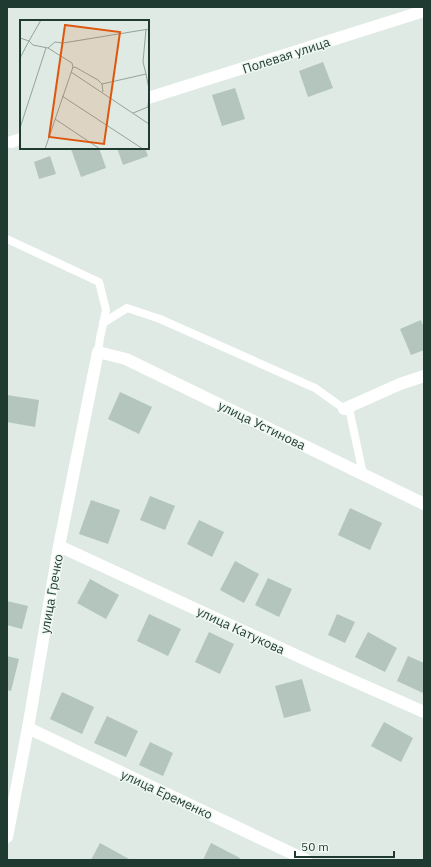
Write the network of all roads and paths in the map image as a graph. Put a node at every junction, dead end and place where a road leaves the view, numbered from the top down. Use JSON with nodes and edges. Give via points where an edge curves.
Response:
{"nodes":[{"id":1,"x":424,"y":11,"type":"edge"},
{"id":2,"x":149,"y":98,"type":"edge"},
{"id":3,"x":7,"y":239,"type":"edge"},
{"id":4,"x":103,"y":323,"type":"junction"},
{"id":5,"x":98,"y":352,"type":"junction"},
{"id":6,"x":424,"y":376,"type":"edge"},
{"id":7,"x":344,"y":409,"type":"junction"},
{"id":8,"x":363,"y":474,"type":"junction"},
{"id":9,"x":424,"y":504,"type":"edge"},
{"id":10,"x":59,"y":546,"type":"junction"},
{"id":11,"x":424,"y":712,"type":"edge"},
{"id":12,"x":28,"y":728,"type":"junction"},
{"id":13,"x":7,"y":837,"type":"edge"},
{"id":14,"x":306,"y":860,"type":"edge"}],
"edges":[{"from":1,"to":2,"type":"street","name":"Полевая улица"},
{"from":3,"to":4,"type":"lane","via":[[99,282],[106,310]]},
{"from":4,"to":5,"type":"lane"},
{"from":4,"to":7,"type":"lane","via":[[127,308],[160,319],[315,388]]},
{"from":5,"to":8,"type":"street","name":"улица Устинова","via":[[126,359]]},
{"from":5,"to":10,"type":"street","name":"улица Гречко"},
{"from":6,"to":7,"type":"street"},
{"from":7,"to":8,"type":"lane","via":[[350,413]]},
{"from":8,"to":9,"type":"street","name":"улица Устинова"},
{"from":10,"to":11,"type":"street","name":"улица Катукова"},
{"from":10,"to":12,"type":"street","name":"улица Гречко"},
{"from":12,"to":13,"type":"street","name":"улица Гречко"},
{"from":12,"to":14,"type":"street","name":"улица Еременко"}]}
